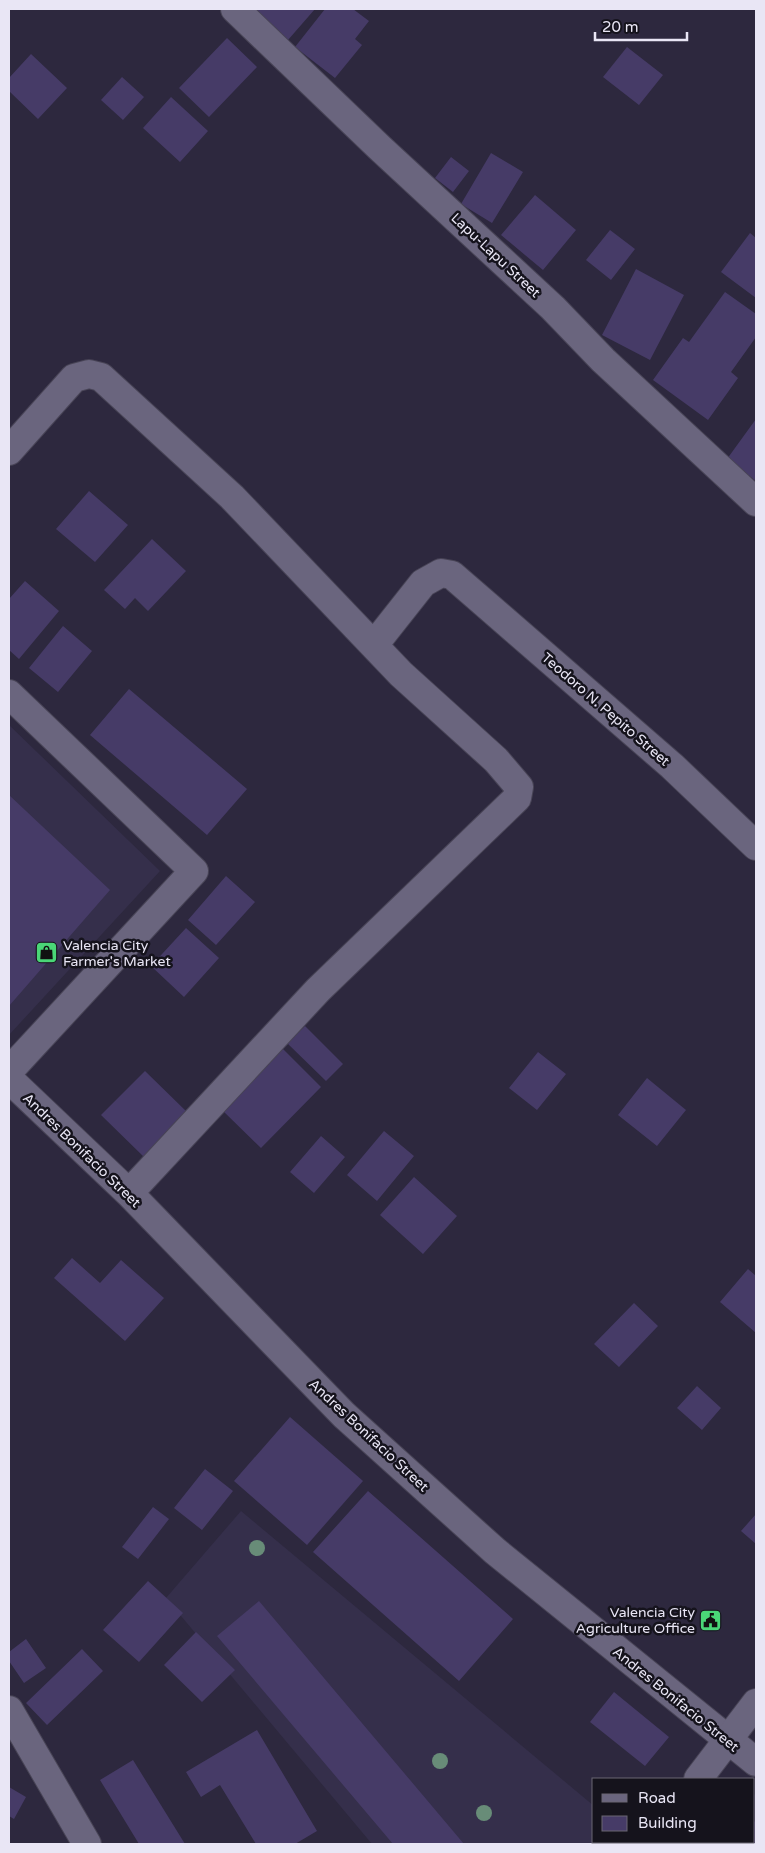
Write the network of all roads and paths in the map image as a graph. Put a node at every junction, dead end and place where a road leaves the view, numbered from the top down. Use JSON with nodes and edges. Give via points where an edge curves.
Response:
{"nodes":[{"id":1,"x":235,"y":9,"type":"edge"},
{"id":2,"x":9,"y":451,"type":"edge"},
{"id":3,"x":756,"y":502,"type":"edge"},
{"id":4,"x":374,"y":646,"type":"junction"},
{"id":5,"x":9,"y":694,"type":"edge"},
{"id":6,"x":756,"y":846,"type":"edge"},
{"id":7,"x":9,"y":1071,"type":"edge"},
{"id":8,"x":9,"y":1079,"type":"edge"},
{"id":9,"x":128,"y":1193,"type":"junction"},
{"id":10,"x":756,"y":1702,"type":"edge"},
{"id":11,"x":9,"y":1710,"type":"edge"},
{"id":12,"x":726,"y":1740,"type":"junction"},
{"id":13,"x":756,"y":1762,"type":"edge"},
{"id":14,"x":699,"y":1778,"type":"edge"},
{"id":15,"x":87,"y":1844,"type":"edge"}],
"edges":[{"from":1,"to":3,"type":"street","name":"Lapu-Lapu Street","via":[[553,308],[602,360]]},
{"from":2,"to":4,"type":"street","via":[[74,378],[89,374],[101,377],[232,497]]},
{"from":4,"to":6,"type":"street","name":"Teodoro N. Pepito Street","via":[[423,583],[440,572],[452,575],[672,766]]},
{"from":4,"to":9,"type":"street","via":[[510,774],[519,787],[517,798],[318,990]]},
{"from":5,"to":7,"type":"street","via":[[194,871]]},
{"from":8,"to":9,"type":"street","name":"Andres Bonifacio Street"},
{"from":9,"to":12,"type":"street","name":"Andres Bonifacio Street","via":[[344,1415],[495,1551]]},
{"from":10,"to":12,"type":"street"},
{"from":11,"to":15,"type":"street"},
{"from":12,"to":13,"type":"street","name":"Andres Bonifacio Street"},
{"from":12,"to":14,"type":"street"}]}
